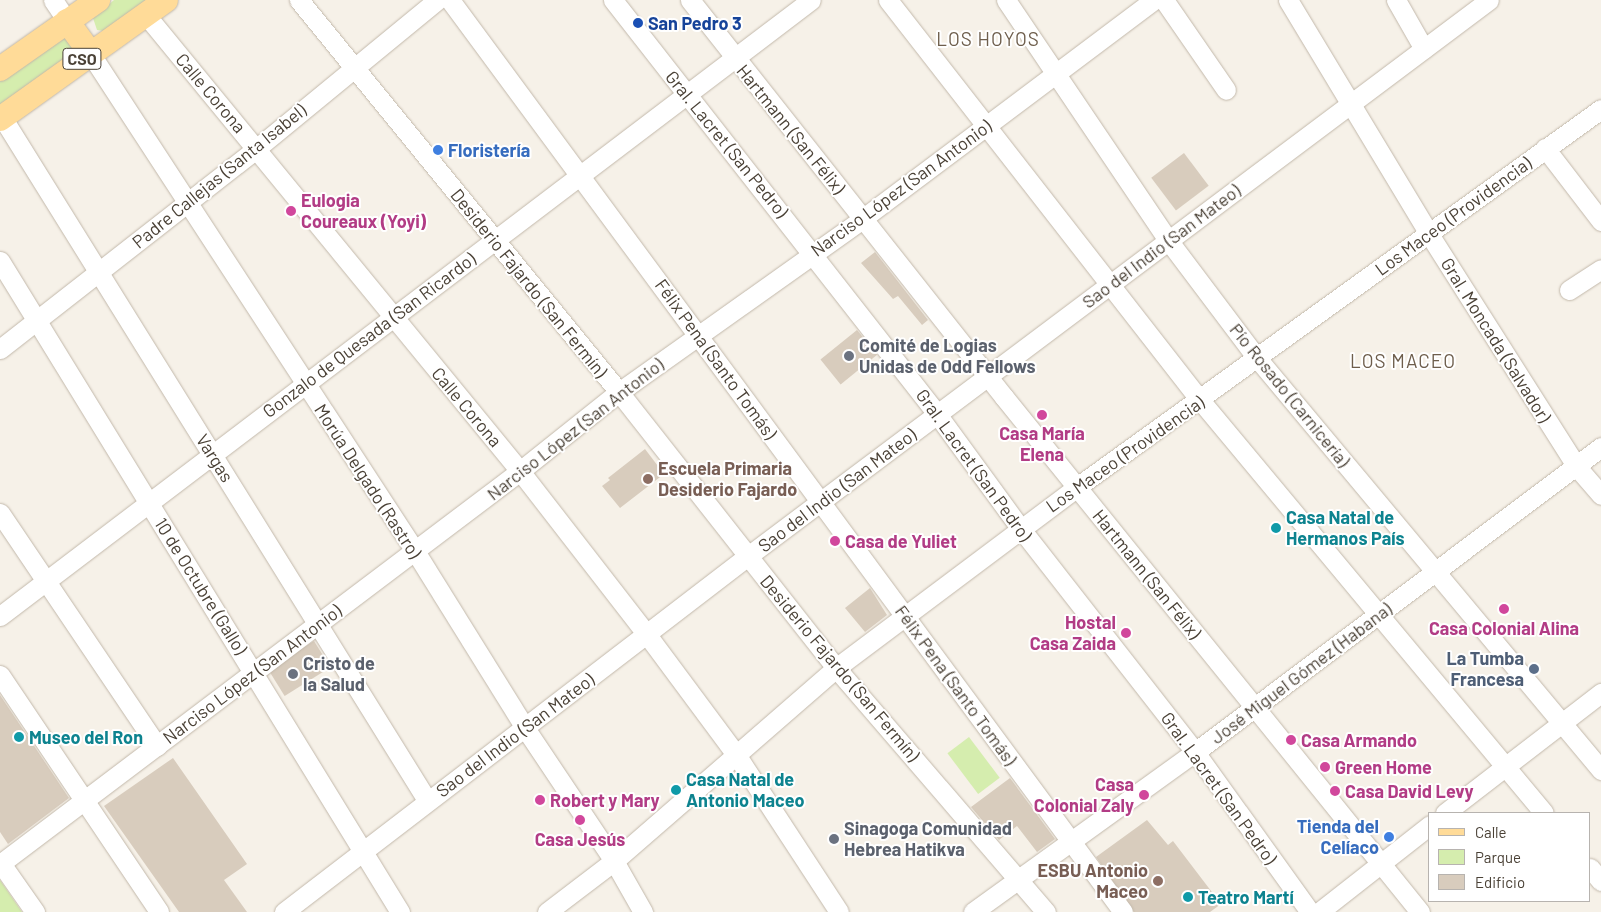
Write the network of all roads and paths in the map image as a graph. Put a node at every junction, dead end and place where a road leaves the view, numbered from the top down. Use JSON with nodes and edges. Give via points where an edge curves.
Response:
{"nodes":[{"id":1,"x":53,"y":0,"type":"edge"},
{"id":2,"x":98,"y":0,"type":"edge"},
{"id":3,"x":166,"y":0,"type":"edge"},
{"id":4,"x":299,"y":0,"type":"edge"},
{"id":5,"x":437,"y":0,"type":"edge"},
{"id":6,"x":450,"y":0,"type":"edge"},
{"id":7,"x":613,"y":0,"type":"edge"},
{"id":8,"x":690,"y":0,"type":"edge"},
{"id":9,"x":811,"y":0,"type":"edge"},
{"id":10,"x":888,"y":0,"type":"edge"},
{"id":11,"x":1006,"y":0,"type":"edge"},
{"id":12,"x":1154,"y":0,"type":"edge"},
{"id":13,"x":1164,"y":0,"type":"edge"},
{"id":14,"x":1288,"y":0,"type":"edge"},
{"id":15,"x":1396,"y":0,"type":"edge"},
{"id":16,"x":1489,"y":0,"type":"edge"},
{"id":17,"x":146,"y":15,"type":"junction"},
{"id":18,"x":67,"y":21,"type":"junction"},
{"id":19,"x":1424,"y":49,"type":"junction"},
{"id":20,"x":90,"y":53,"type":"junction"},
{"id":21,"x":734,"y":58,"type":"junction"},
{"id":22,"x":353,"y":68,"type":"junction"},
{"id":23,"x":0,"y":69,"type":"edge"},
{"id":24,"x":1056,"y":76,"type":"junction"},
{"id":25,"x":1226,"y":90,"type":"dead end"},
{"id":26,"x":688,"y":95,"type":"junction"},
{"id":27,"x":1352,"y":105,"type":"junction"},
{"id":28,"x":1601,"y":109,"type":"edge"},
{"id":29,"x":1,"y":118,"type":"edge"},
{"id":30,"x":986,"y":126,"type":"junction"},
{"id":31,"x":256,"y":148,"type":"junction"},
{"id":32,"x":1545,"y":148,"type":"junction"},
{"id":33,"x":580,"y":174,"type":"junction"},
{"id":34,"x":187,"y":201,"type":"junction"},
{"id":35,"x":862,"y":218,"type":"junction"},
{"id":36,"x":1601,"y":222,"type":"edge"},
{"id":37,"x":1429,"y":234,"type":"junction"},
{"id":38,"x":494,"y":239,"type":"junction"},
{"id":39,"x":1168,"y":240,"type":"junction"},
{"id":40,"x":814,"y":252,"type":"junction"},
{"id":41,"x":0,"y":261,"type":"edge"},
{"id":42,"x":1601,"y":269,"type":"edge"},
{"id":43,"x":100,"y":272,"type":"junction"},
{"id":44,"x":1111,"y":283,"type":"junction"},
{"id":45,"x":1569,"y":290,"type":"dead end"},
{"id":46,"x":393,"y":318,"type":"junction"},
{"id":47,"x":36,"y":321,"type":"junction"},
{"id":48,"x":698,"y":335,"type":"junction"},
{"id":49,"x":0,"y":350,"type":"edge"},
{"id":50,"x":1258,"y":358,"type":"junction"},
{"id":51,"x":988,"y":377,"type":"junction"},
{"id":52,"x":305,"y":385,"type":"junction"},
{"id":53,"x":619,"y":392,"type":"junction"},
{"id":54,"x":1200,"y":400,"type":"junction"},
{"id":55,"x":937,"y":414,"type":"junction"},
{"id":56,"x":1601,"y":446,"type":"edge"},
{"id":57,"x":212,"y":454,"type":"junction"},
{"id":58,"x":1576,"y":466,"type":"junction"},
{"id":59,"x":520,"y":471,"type":"junction"},
{"id":60,"x":1077,"y":487,"type":"junction"},
{"id":61,"x":1601,"y":496,"type":"edge"},
{"id":62,"x":149,"y":502,"type":"junction"},
{"id":63,"x":821,"y":503,"type":"junction"},
{"id":64,"x":0,"y":513,"type":"edge"},
{"id":65,"x":1021,"y":528,"type":"junction"},
{"id":66,"x":415,"y":550,"type":"junction"},
{"id":67,"x":748,"y":556,"type":"junction"},
{"id":68,"x":1437,"y":572,"type":"junction"},
{"id":69,"x":47,"y":581,"type":"junction"},
{"id":70,"x":1378,"y":614,"type":"junction"},
{"id":71,"x":906,"y":615,"type":"junction"},
{"id":72,"x":0,"y":616,"type":"edge"},
{"id":73,"x":319,"y":623,"type":"junction"},
{"id":74,"x":648,"y":636,"type":"junction"},
{"id":75,"x":836,"y":668,"type":"junction"},
{"id":76,"x":255,"y":673,"type":"junction"},
{"id":77,"x":0,"y":675,"type":"edge"},
{"id":78,"x":1601,"y":693,"type":"edge"},
{"id":79,"x":1254,"y":707,"type":"junction"},
{"id":80,"x":1562,"y":725,"type":"junction"},
{"id":81,"x":525,"y":728,"type":"junction"},
{"id":82,"x":157,"y":746,"type":"junction"},
{"id":83,"x":1195,"y":752,"type":"junction"},
{"id":84,"x":737,"y":756,"type":"junction"},
{"id":85,"x":1505,"y":768,"type":"junction"},
{"id":86,"x":1601,"y":770,"type":"edge"},
{"id":87,"x":427,"y":800,"type":"junction"},
{"id":88,"x":86,"y":801,"type":"junction"},
{"id":89,"x":1446,"y":812,"type":"edge"},
{"id":90,"x":1543,"y":812,"type":"edge"},
{"id":91,"x":1428,"y":826,"type":"edge"},
{"id":92,"x":1070,"y":843,"type":"junction"},
{"id":93,"x":363,"y":852,"type":"junction"},
{"id":94,"x":614,"y":861,"type":"junction"},
{"id":95,"x":0,"y":863,"type":"edge"},
{"id":96,"x":1379,"y":863,"type":"junction"},
{"id":97,"x":1591,"y":869,"type":"edge"},
{"id":98,"x":1019,"y":879,"type":"junction"},
{"id":99,"x":1601,"y":881,"type":"edge"},
{"id":100,"x":35,"y":912,"type":"edge"},
{"id":101,"x":158,"y":912,"type":"edge"},
{"id":102,"x":284,"y":912,"type":"edge"},
{"id":103,"x":400,"y":912,"type":"edge"},
{"id":104,"x":547,"y":912,"type":"edge"},
{"id":105,"x":643,"y":912,"type":"edge"},
{"id":106,"x":839,"y":912,"type":"edge"},
{"id":107,"x":973,"y":912,"type":"edge"},
{"id":108,"x":1046,"y":912,"type":"edge"},
{"id":109,"x":1123,"y":912,"type":"edge"},
{"id":110,"x":1310,"y":912,"type":"edge"},
{"id":111,"x":1319,"y":912,"type":"edge"},
{"id":112,"x":1420,"y":912,"type":"edge"}],
"edges":[{"from":1,"to":18,"type":"street"},
{"from":2,"to":18,"type":"main road","number":"CSO"},
{"from":3,"to":17,"type":"main road","number":"CSO"},
{"from":4,"to":22,"type":"street","name":"Desiderio Fajardo (San Fermín)"},
{"from":5,"to":22,"type":"street","name":"Padre Callejas (Santa Isabel)"},
{"from":6,"to":33,"type":"street","name":"Félix Pena (Santo Tomás)"},
{"from":7,"to":26,"type":"street","name":"Gral. Lacret (San Pedro)"},
{"from":8,"to":21,"type":"street","name":"Hartmann (San Félix)"},
{"from":9,"to":21,"type":"street","name":"Gonzalo de Quesada (San Ricardo)"},
{"from":10,"to":30,"type":"street"},
{"from":11,"to":24,"type":"street","name":"Pío Rosado (Carnicería)"},
{"from":12,"to":24,"type":"street","name":"Narciso López (San Antonio)"},
{"from":13,"to":25,"type":"street"},
{"from":14,"to":27,"type":"street","name":"Gral. Moncada (Salvador)"},
{"from":15,"to":19,"type":"street"},
{"from":16,"to":19,"type":"street","name":"Sao del Indio (San Mateo)"},
{"from":17,"to":20,"type":"main road","number":"CSO"},
{"from":17,"to":31,"type":"street","name":"Calle Corona"},
{"from":18,"to":20,"type":"main road"},
{"from":18,"to":23,"type":"main road","number":"CSO"},
{"from":19,"to":27,"type":"street","name":"Sao del Indio (San Mateo)"},
{"from":20,"to":29,"type":"main road","number":"CSO"},
{"from":20,"to":34,"type":"street","name":"Morúa Delgado (Rastro)"},
{"from":21,"to":26,"type":"street","name":"Gonzalo de Quesada (San Ricardo)"},
{"from":21,"to":35,"type":"street","name":"Hartmann (San Félix)"},
{"from":22,"to":31,"type":"street","name":"Padre Callejas (Santa Isabel)"},
{"from":22,"to":38,"type":"street","name":"Desiderio Fajardo (San Fermín)"},
{"from":24,"to":30,"type":"street","name":"Narciso López (San Antonio)"},
{"from":24,"to":39,"type":"street","name":"Pío Rosado (Carnicería)"},
{"from":26,"to":33,"type":"street","name":"Gonzalo de Quesada (San Ricardo)"},
{"from":26,"to":40,"type":"street","name":"Gral. Lacret (San Pedro)"},
{"from":27,"to":37,"type":"street","name":"Gral. Moncada (Salvador)"},
{"from":27,"to":39,"type":"street","name":"Sao del Indio (San Mateo)"},
{"from":28,"to":32,"type":"street","name":"Los Maceo (Providencia)"},
{"from":29,"to":43,"type":"street","name":"Vargas"},
{"from":30,"to":35,"type":"street","name":"Narciso López (San Antonio)"},
{"from":30,"to":44,"type":"street"},
{"from":31,"to":34,"type":"street","name":"Padre Callejas (Santa Isabel)"},
{"from":31,"to":46,"type":"street","name":"Calle Corona"},
{"from":32,"to":36,"type":"street"},
{"from":32,"to":37,"type":"street","name":"Los Maceo (Providencia)"},
{"from":33,"to":38,"type":"street","name":"Gonzalo de Quesada (San Ricardo)"},
{"from":33,"to":48,"type":"street","name":"Félix Pena (Santo Tomás)"},
{"from":34,"to":43,"type":"street","name":"Padre Callejas (Santa Isabel)"},
{"from":34,"to":52,"type":"street","name":"Morúa Delgado (Rastro)"},
{"from":35,"to":40,"type":"street","name":"Narciso López (San Antonio)"},
{"from":35,"to":51,"type":"street","name":"Hartmann (San Félix)"},
{"from":37,"to":50,"type":"street","name":"Los Maceo (Providencia)"},
{"from":37,"to":58,"type":"street","name":"Gral. Moncada (Salvador)"},
{"from":38,"to":46,"type":"street","name":"Gonzalo de Quesada (San Ricardo)"},
{"from":38,"to":53,"type":"street","name":"Desiderio Fajardo (San Fermín)"},
{"from":39,"to":44,"type":"street","name":"Sao del Indio (San Mateo)"},
{"from":39,"to":50,"type":"street","name":"Pío Rosado (Carnicería)"},
{"from":40,"to":48,"type":"street","name":"Narciso López (San Antonio)"},
{"from":40,"to":55,"type":"street","name":"Gral. Lacret (San Pedro)"},
{"from":41,"to":47,"type":"street","name":"10 de Octubre (Gallo)"},
{"from":42,"to":45,"type":"street"},
{"from":43,"to":47,"type":"street","name":"Padre Callejas (Santa Isabel)"},
{"from":43,"to":57,"type":"street","name":"Vargas"},
{"from":44,"to":51,"type":"street","name":"Sao del Indio (San Mateo)"},
{"from":44,"to":54,"type":"street"},
{"from":46,"to":52,"type":"street","name":"Gonzalo de Quesada (San Ricardo)"},
{"from":46,"to":59,"type":"street","name":"Calle Corona"},
{"from":47,"to":49,"type":"street","name":"Padre Callejas (Santa Isabel)"},
{"from":47,"to":62,"type":"street","name":"10 de Octubre (Gallo)"},
{"from":48,"to":53,"type":"street","name":"Narciso López (San Antonio)"},
{"from":48,"to":63,"type":"street","name":"Félix Pena (Santo Tomás)"},
{"from":50,"to":54,"type":"street","name":"Los Maceo (Providencia)"},
{"from":50,"to":68,"type":"street","name":"Pío Rosado (Carnicería)"},
{"from":51,"to":55,"type":"street","name":"Sao del Indio (San Mateo)"},
{"from":51,"to":60,"type":"street","name":"Hartmann (San Félix)"},
{"from":52,"to":57,"type":"street","name":"Gonzalo de Quesada (San Ricardo)"},
{"from":52,"to":66,"type":"street","name":"Morúa Delgado (Rastro)"},
{"from":53,"to":59,"type":"street","name":"Narciso López (San Antonio)"},
{"from":53,"to":67,"type":"street","name":"Desiderio Fajardo (San Fermín)"},
{"from":54,"to":60,"type":"street","name":"Los Maceo (Providencia)"},
{"from":54,"to":70,"type":"street"},
{"from":55,"to":63,"type":"street","name":"Sao del Indio (San Mateo)"},
{"from":55,"to":65,"type":"street","name":"Gral. Lacret (San Pedro)"},
{"from":56,"to":58,"type":"street","name":"José Miguel Gómez (Habana)"},
{"from":57,"to":62,"type":"street","name":"Gonzalo de Quesada (San Ricardo)"},
{"from":57,"to":73,"type":"street","name":"Vargas"},
{"from":58,"to":61,"type":"street","name":"Gral. Moncada (Salvador)"},
{"from":58,"to":68,"type":"street","name":"José Miguel Gómez (Habana)"},
{"from":59,"to":66,"type":"street","name":"Narciso López (San Antonio)"},
{"from":59,"to":74,"type":"street","name":"Calle Corona"},
{"from":60,"to":65,"type":"street","name":"Los Maceo (Providencia)"},
{"from":60,"to":79,"type":"street","name":"Hartmann (San Félix)"},
{"from":62,"to":69,"type":"street","name":"Gonzalo de Quesada (San Ricardo)"},
{"from":62,"to":76,"type":"street","name":"10 de Octubre (Gallo)"},
{"from":63,"to":67,"type":"street","name":"Sao del Indio (San Mateo)"},
{"from":63,"to":71,"type":"street","name":"Félix Pena (Santo Tomás)"},
{"from":64,"to":69,"type":"street"},
{"from":65,"to":71,"type":"street","name":"Los Maceo (Providencia)"},
{"from":65,"to":83,"type":"street","name":"Gral. Lacret (San Pedro)"},
{"from":66,"to":73,"type":"street","name":"Narciso López (San Antonio)"},
{"from":66,"to":81,"type":"street","name":"Morúa Delgado (Rastro)"},
{"from":67,"to":74,"type":"street","name":"Sao del Indio (San Mateo)"},
{"from":67,"to":75,"type":"street","name":"Desiderio Fajardo (San Fermín)"},
{"from":68,"to":70,"type":"street","name":"José Miguel Gómez (Habana)"},
{"from":68,"to":80,"type":"street","name":"Pío Rosado (Carnicería)"},
{"from":69,"to":72,"type":"street","name":"Gonzalo de Quesada (San Ricardo)"},
{"from":69,"to":82,"type":"street"},
{"from":70,"to":79,"type":"street","name":"José Miguel Gómez (Habana)"},
{"from":70,"to":85,"type":"street"},
{"from":71,"to":75,"type":"street","name":"Los Maceo (Providencia)"},
{"from":71,"to":92,"type":"street","name":"Félix Pena (Santo Tomás)"},
{"from":73,"to":76,"type":"street","name":"Narciso López (San Antonio)"},
{"from":73,"to":87,"type":"street","name":"Vargas"},
{"from":74,"to":81,"type":"street","name":"Sao del Indio (San Mateo)"},
{"from":74,"to":84,"type":"street","name":"Calle Corona"},
{"from":75,"to":84,"type":"street","name":"Los Maceo (Providencia)"},
{"from":75,"to":98,"type":"street","name":"Desiderio Fajardo (San Fermín)"},
{"from":76,"to":82,"type":"street","name":"Narciso López (San Antonio)"},
{"from":76,"to":93,"type":"street","name":"10 de Octubre (Gallo)"},
{"from":77,"to":88,"type":"street"},
{"from":78,"to":80,"type":"street"},
{"from":79,"to":83,"type":"street","name":"José Miguel Gómez (Habana)"},
{"from":79,"to":96,"type":"street","name":"Hartmann (San Félix)"},
{"from":80,"to":85,"type":"street"},
{"from":80,"to":86,"type":"street","name":"Pío Rosado (Carnicería)"},
{"from":81,"to":87,"type":"street","name":"Sao del Indio (San Mateo)"},
{"from":81,"to":94,"type":"street","name":"Morúa Delgado (Rastro)"},
{"from":82,"to":88,"type":"street","name":"Narciso López (San Antonio)"},
{"from":83,"to":92,"type":"street","name":"José Miguel Gómez (Habana)"},
{"from":83,"to":110,"type":"street","name":"Gral. Lacret (San Pedro)"},
{"from":84,"to":94,"type":"street","name":"Los Maceo (Providencia)"},
{"from":84,"to":106,"type":"street","name":"Calle Corona"},
{"from":85,"to":89,"type":"street"},
{"from":85,"to":90,"type":"street"},
{"from":87,"to":93,"type":"street","name":"Sao del Indio (San Mateo)"},
{"from":88,"to":95,"type":"street","name":"Narciso López (San Antonio)"},
{"from":88,"to":101,"type":"street"},
{"from":91,"to":96,"type":"street"},
{"from":92,"to":98,"type":"street","name":"José Miguel Gómez (Habana)"},
{"from":92,"to":109,"type":"street","name":"Félix Pena (Santo Tomás)"},
{"from":93,"to":102,"type":"street","name":"Sao del Indio (San Mateo)"},
{"from":93,"to":103,"type":"street","name":"10 de Octubre (Gallo)"},
{"from":94,"to":104,"type":"street","name":"Los Maceo (Providencia)"},
{"from":94,"to":105,"type":"street","name":"Morúa Delgado (Rastro)"},
{"from":95,"to":100,"type":"street"},
{"from":96,"to":111,"type":"street"},
{"from":96,"to":112,"type":"street","name":"Hartmann (San Félix)"},
{"from":97,"to":99,"type":"street"},
{"from":98,"to":107,"type":"street","name":"José Miguel Gómez (Habana)"},
{"from":98,"to":108,"type":"street","name":"Desiderio Fajardo (San Fermín)"}]}
